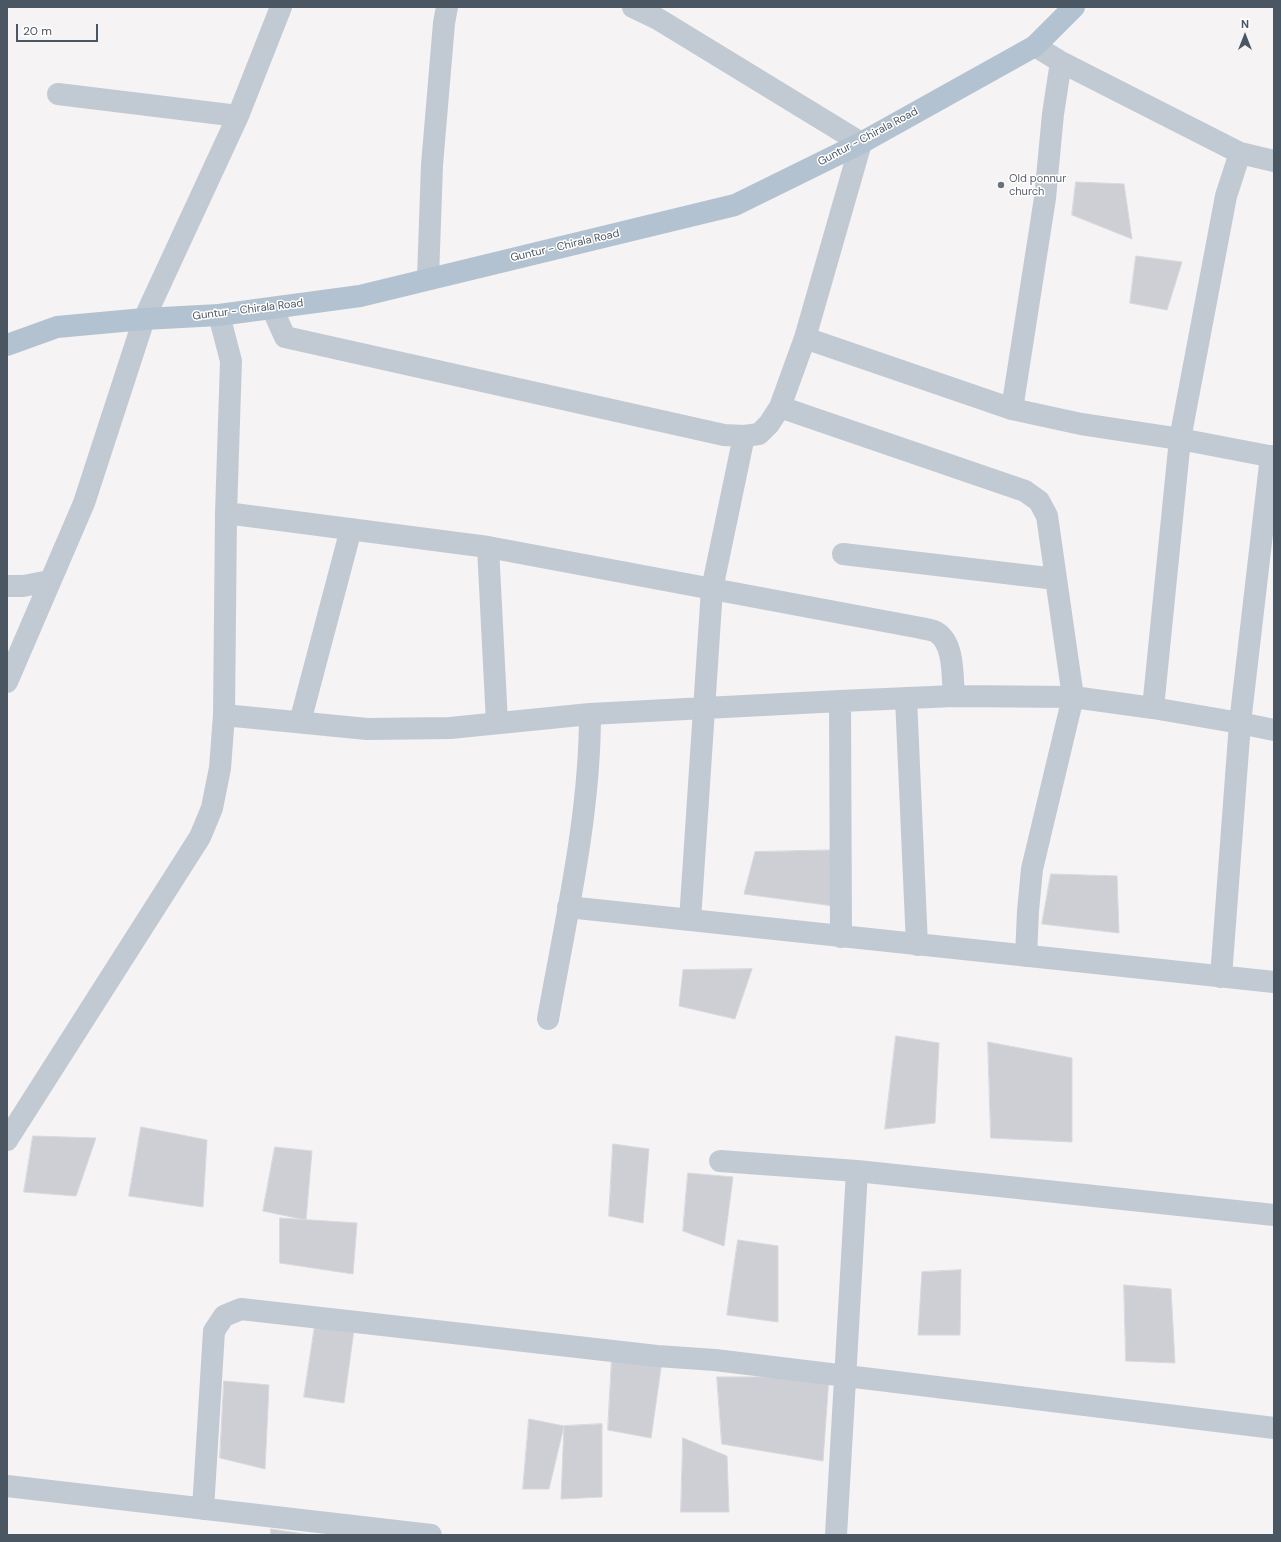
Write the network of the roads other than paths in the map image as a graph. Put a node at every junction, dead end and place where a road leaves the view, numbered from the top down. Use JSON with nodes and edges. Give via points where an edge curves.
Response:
{"nodes":[{"id":1,"x":281,"y":7,"type":"edge"},
{"id":2,"x":448,"y":7,"type":"edge"},
{"id":3,"x":633,"y":7,"type":"edge"},
{"id":4,"x":1074,"y":7,"type":"edge"},
{"id":5,"x":661,"y":13,"type":"edge"},
{"id":6,"x":1036,"y":46,"type":"junction"},
{"id":7,"x":1061,"y":62,"type":"junction"},
{"id":8,"x":58,"y":94,"type":"dead end"},
{"id":9,"x":238,"y":116,"type":"junction"},
{"id":10,"x":861,"y":143,"type":"junction"},
{"id":11,"x":1240,"y":153,"type":"junction"},
{"id":12,"x":1274,"y":162,"type":"edge"},
{"id":13,"x":428,"y":278,"type":"junction"},
{"id":14,"x":272,"y":308,"type":"junction"},
{"id":15,"x":219,"y":315,"type":"junction"},
{"id":16,"x":144,"y":319,"type":"junction"},
{"id":17,"x":805,"y":338,"type":"junction"},
{"id":18,"x":7,"y":344,"type":"edge"},
{"id":19,"x":780,"y":407,"type":"junction"},
{"id":20,"x":1012,"y":408,"type":"junction"},
{"id":21,"x":744,"y":436,"type":"junction"},
{"id":22,"x":1180,"y":439,"type":"junction"},
{"id":23,"x":1272,"y":457,"type":"edge"},
{"id":24,"x":226,"y":513,"type":"junction"},
{"id":25,"x":351,"y":529,"type":"junction"},
{"id":26,"x":488,"y":547,"type":"junction"},
{"id":27,"x":843,"y":554,"type":"dead end"},
{"id":28,"x":1056,"y":579,"type":"junction"},
{"id":29,"x":50,"y":581,"type":"junction"},
{"id":30,"x":7,"y":586,"type":"edge"},
{"id":31,"x":712,"y":589,"type":"junction"},
{"id":32,"x":7,"y":682,"type":"edge"},
{"id":33,"x":954,"y":696,"type":"junction"},
{"id":34,"x":1072,"y":697,"type":"junction"},
{"id":35,"x":906,"y":698,"type":"junction"},
{"id":36,"x":840,"y":701,"type":"junction"},
{"id":37,"x":705,"y":708,"type":"junction"},
{"id":38,"x":1153,"y":708,"type":"junction"},
{"id":39,"x":590,"y":714,"type":"junction"},
{"id":40,"x":224,"y":715,"type":"junction"},
{"id":41,"x":300,"y":722,"type":"junction"},
{"id":42,"x":497,"y":722,"type":"junction"},
{"id":43,"x":1240,"y":722,"type":"junction"},
{"id":44,"x":1274,"y":730,"type":"edge"},
{"id":45,"x":568,"y":907,"type":"junction"},
{"id":46,"x":690,"y":920,"type":"junction"},
{"id":47,"x":841,"y":937,"type":"junction"},
{"id":48,"x":917,"y":945,"type":"junction"},
{"id":49,"x":1026,"y":956,"type":"junction"},
{"id":50,"x":1221,"y":977,"type":"junction"},
{"id":51,"x":1274,"y":982,"type":"edge"},
{"id":52,"x":548,"y":1019,"type":"dead end"},
{"id":53,"x":7,"y":1140,"type":"edge"},
{"id":54,"x":720,"y":1161,"type":"dead end"},
{"id":55,"x":858,"y":1170,"type":"junction"},
{"id":56,"x":1274,"y":1215,"type":"edge"},
{"id":57,"x":846,"y":1377,"type":"junction"},
{"id":58,"x":1274,"y":1428,"type":"edge"},
{"id":59,"x":7,"y":1486,"type":"edge"},
{"id":60,"x":203,"y":1509,"type":"junction"},
{"id":61,"x":431,"y":1535,"type":"edge"},
{"id":62,"x":836,"y":1535,"type":"edge"}],
"edges":[{"from":1,"to":9,"type":"street"},
{"from":2,"to":13,"type":"street","via":[[444,23],[432,165]]},
{"from":3,"to":5,"type":"street"},
{"from":4,"to":6,"type":"main road","name":"Guntur - Chirala Road"},
{"from":5,"to":10,"type":"street"},
{"from":6,"to":7,"type":"street"},
{"from":6,"to":10,"type":"main road","name":"Guntur - Chirala Road"},
{"from":7,"to":11,"type":"street"},
{"from":7,"to":20,"type":"street","via":[[1045,198]]},
{"from":8,"to":9,"type":"street"},
{"from":9,"to":16,"type":"street"},
{"from":10,"to":13,"type":"main road","name":"Guntur - Chirala Road","via":[[735,205]]},
{"from":10,"to":17,"type":"street"},
{"from":11,"to":12,"type":"street"},
{"from":11,"to":22,"type":"street","via":[[1226,196]]},
{"from":13,"to":14,"type":"main road","name":"Guntur - Chirala Road","via":[[360,296]]},
{"from":14,"to":15,"type":"main road","name":"Guntur - Chirala Road"},
{"from":14,"to":21,"type":"street","via":[[285,338],[724,434]]},
{"from":15,"to":16,"type":"main road","name":"Guntur - Chirala Road"},
{"from":15,"to":24,"type":"street","via":[[231,361]]},
{"from":16,"to":18,"type":"main road","name":"Guntur - Chirala Road","via":[[57,327]]},
{"from":16,"to":29,"type":"street","via":[[84,503]]},
{"from":17,"to":19,"type":"street"},
{"from":17,"to":20,"type":"street"},
{"from":19,"to":21,"type":"street","via":[[759,434]]},
{"from":19,"to":28,"type":"street","via":[[1025,492],[1040,501],[1047,516]]},
{"from":20,"to":22,"type":"street","via":[[1081,424]]},
{"from":21,"to":31,"type":"street"},
{"from":22,"to":23,"type":"street"},
{"from":22,"to":38,"type":"street"},
{"from":23,"to":43,"type":"street"},
{"from":24,"to":25,"type":"street"},
{"from":24,"to":40,"type":"street"},
{"from":25,"to":26,"type":"street"},
{"from":25,"to":41,"type":"street"},
{"from":26,"to":31,"type":"street"},
{"from":26,"to":42,"type":"street"},
{"from":27,"to":28,"type":"street"},
{"from":28,"to":34,"type":"street"},
{"from":29,"to":30,"type":"street"},
{"from":29,"to":32,"type":"street"},
{"from":31,"to":33,"type":"street","via":[[936,632],[949,650]]},
{"from":31,"to":37,"type":"street"},
{"from":33,"to":34,"type":"street"},
{"from":33,"to":35,"type":"street"},
{"from":34,"to":38,"type":"street"},
{"from":34,"to":49,"type":"street","via":[[1032,869]]},
{"from":35,"to":36,"type":"street"},
{"from":35,"to":48,"type":"street"},
{"from":36,"to":37,"type":"street"},
{"from":36,"to":47,"type":"street"},
{"from":37,"to":39,"type":"street"},
{"from":37,"to":46,"type":"street"},
{"from":38,"to":43,"type":"street"},
{"from":39,"to":42,"type":"street"},
{"from":39,"to":45,"type":"street","via":[[590,753],[585,802]]},
{"from":40,"to":41,"type":"street"},
{"from":40,"to":53,"type":"street","via":[[220,768],[212,808],[200,837]]},
{"from":41,"to":42,"type":"street","via":[[367,729],[450,728]]},
{"from":43,"to":44,"type":"street"},
{"from":43,"to":50,"type":"street"},
{"from":45,"to":46,"type":"street"},
{"from":45,"to":52,"type":"street"},
{"from":46,"to":47,"type":"street"},
{"from":47,"to":48,"type":"street"},
{"from":48,"to":49,"type":"street"},
{"from":49,"to":50,"type":"street"},
{"from":50,"to":51,"type":"street"},
{"from":54,"to":55,"type":"street"},
{"from":55,"to":56,"type":"street"},
{"from":55,"to":57,"type":"street"},
{"from":57,"to":58,"type":"street"},
{"from":57,"to":60,"type":"street","via":[[715,1360],[656,1356],[241,1309],[224,1316],[214,1331]]},
{"from":57,"to":62,"type":"street"},
{"from":59,"to":60,"type":"street"},
{"from":60,"to":61,"type":"street"}]}
